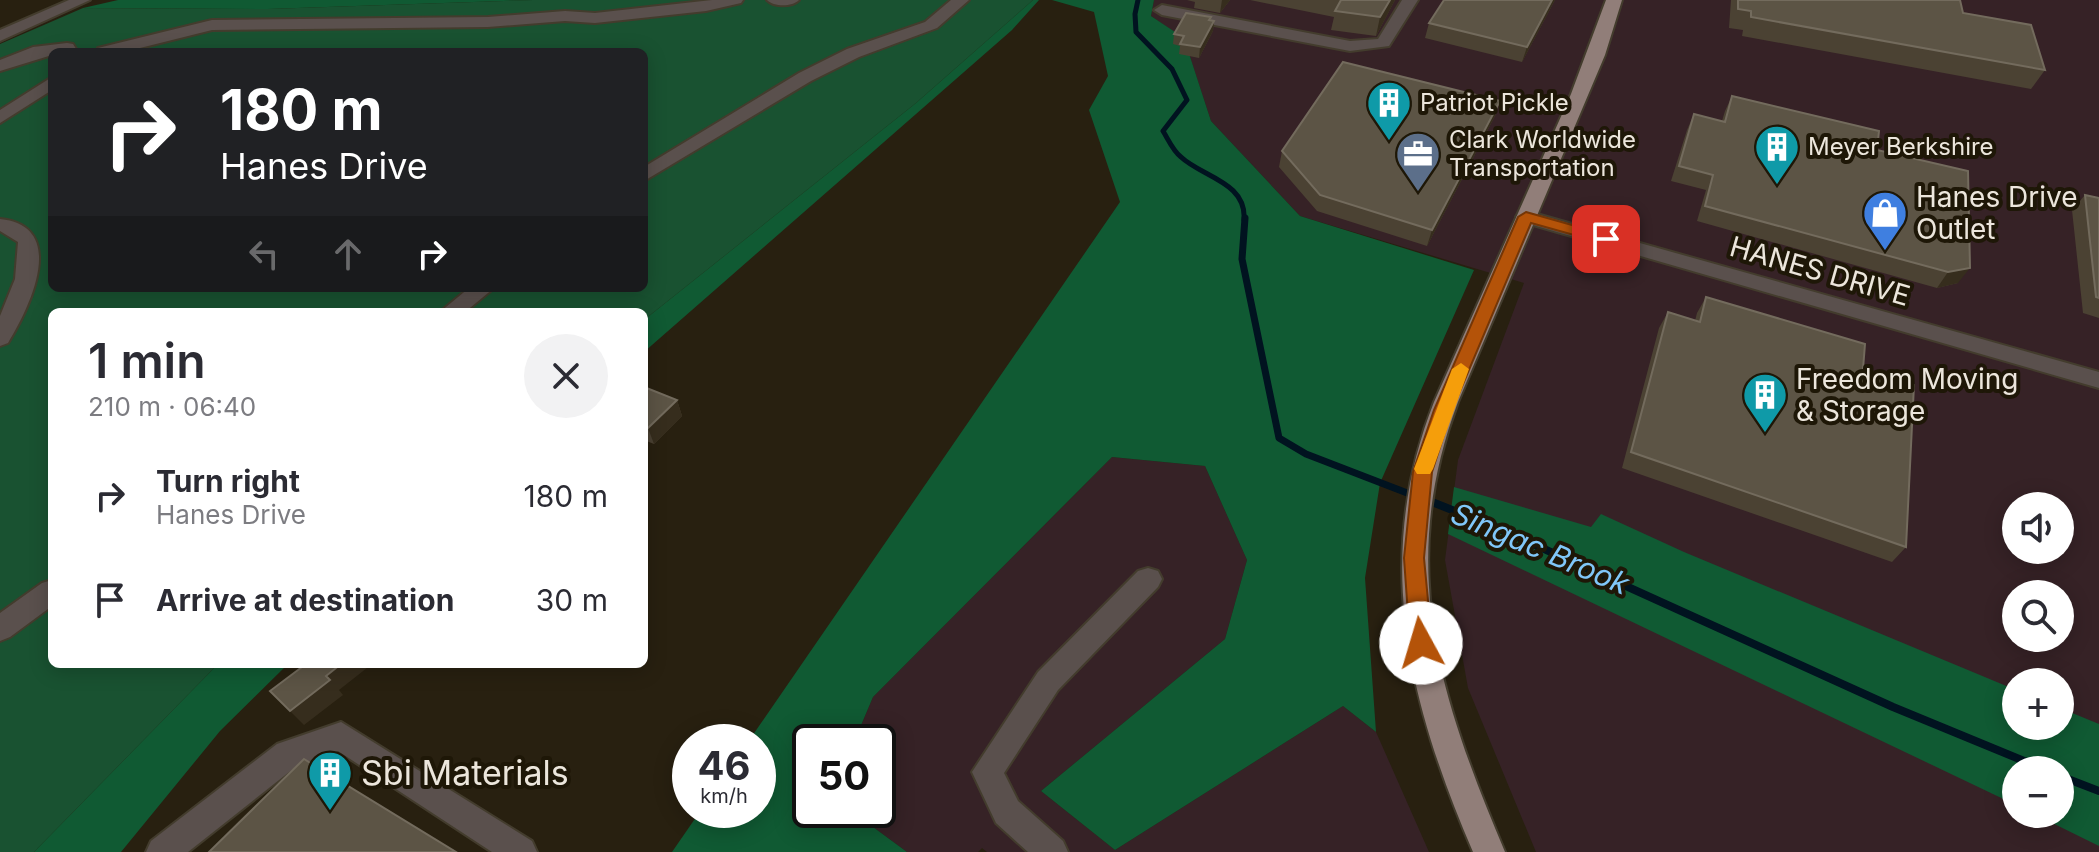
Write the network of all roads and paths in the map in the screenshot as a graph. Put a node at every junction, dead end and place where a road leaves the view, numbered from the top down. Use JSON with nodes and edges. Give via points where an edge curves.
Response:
{"nodes":[{"id":1,"x":82,"y":0,"type":"edge"},
{"id":2,"x":735,"y":0,"type":"edge"},
{"id":3,"x":775,"y":0,"type":"edge"},
{"id":4,"x":791,"y":0,"type":"edge"},
{"id":5,"x":961,"y":0,"type":"edge"},
{"id":6,"x":1410,"y":0,"type":"edge"},
{"id":7,"x":1614,"y":0,"type":"edge"},
{"id":8,"x":1162,"y":10,"type":"dead end"},
{"id":9,"x":32,"y":23,"type":"junction"},
{"id":10,"x":0,"y":36,"type":"edge"},
{"id":11,"x":120,"y":48,"type":"edge"},
{"id":12,"x":48,"y":50,"type":"edge"},
{"id":13,"x":34,"y":53,"type":"junction"},
{"id":14,"x":48,"y":57,"type":"edge"},
{"id":15,"x":0,"y":66,"type":"edge"},
{"id":16,"x":48,"y":85,"type":"edge"},
{"id":17,"x":0,"y":118,"type":"edge"},
{"id":18,"x":648,"y":173,"type":"edge"},
{"id":19,"x":1526,"y":217,"type":"junction"},
{"id":20,"x":0,"y":225,"type":"edge"},
{"id":21,"x":478,"y":292,"type":"edge"},
{"id":22,"x":456,"y":308,"type":"edge"},
{"id":23,"x":0,"y":338,"type":"edge"},
{"id":24,"x":2099,"y":380,"type":"edge"},
{"id":25,"x":1148,"y":579,"type":"dead end"},
{"id":26,"x":48,"y":594,"type":"edge"},
{"id":27,"x":0,"y":629,"type":"edge"},
{"id":28,"x":162,"y":852,"type":"edge"},
{"id":29,"x":521,"y":852,"type":"edge"},
{"id":30,"x":1052,"y":852,"type":"edge"},
{"id":31,"x":1489,"y":852,"type":"edge"}],
"edges":[{"from":1,"to":9,"type":"street"},
{"from":2,"to":11,"type":"street","via":[[595,18],[212,25]]},
{"from":3,"to":4,"type":"street"},
{"from":5,"to":18,"type":"street","via":[[931,25],[826,65]]},
{"from":6,"to":8,"type":"street","via":[[1383,43],[1369,46]]},
{"from":7,"to":19,"type":"main road","via":[[1594,63]]},
{"from":9,"to":10,"type":"street"},
{"from":9,"to":13,"type":"street","via":[[29,44]]},
{"from":12,"to":13,"type":"street"},
{"from":13,"to":14,"type":"street"},
{"from":13,"to":15,"type":"street"},
{"from":16,"to":17,"type":"street"},
{"from":19,"to":24,"type":"street","name":"HANES DRIVE"},
{"from":19,"to":31,"type":"main road","via":[[1443,410],[1422,472],[1415,522],[1416,599],[1430,687]]},
{"from":20,"to":23,"type":"street","via":[[28,240],[30,254],[23,290]]},
{"from":21,"to":22,"type":"street"},
{"from":25,"to":30,"type":"street","via":[[1048,681],[987,772],[1007,812]]},
{"from":26,"to":27,"type":"street"},
{"from":28,"to":29,"type":"street","via":[[288,754],[341,736]]}]}
